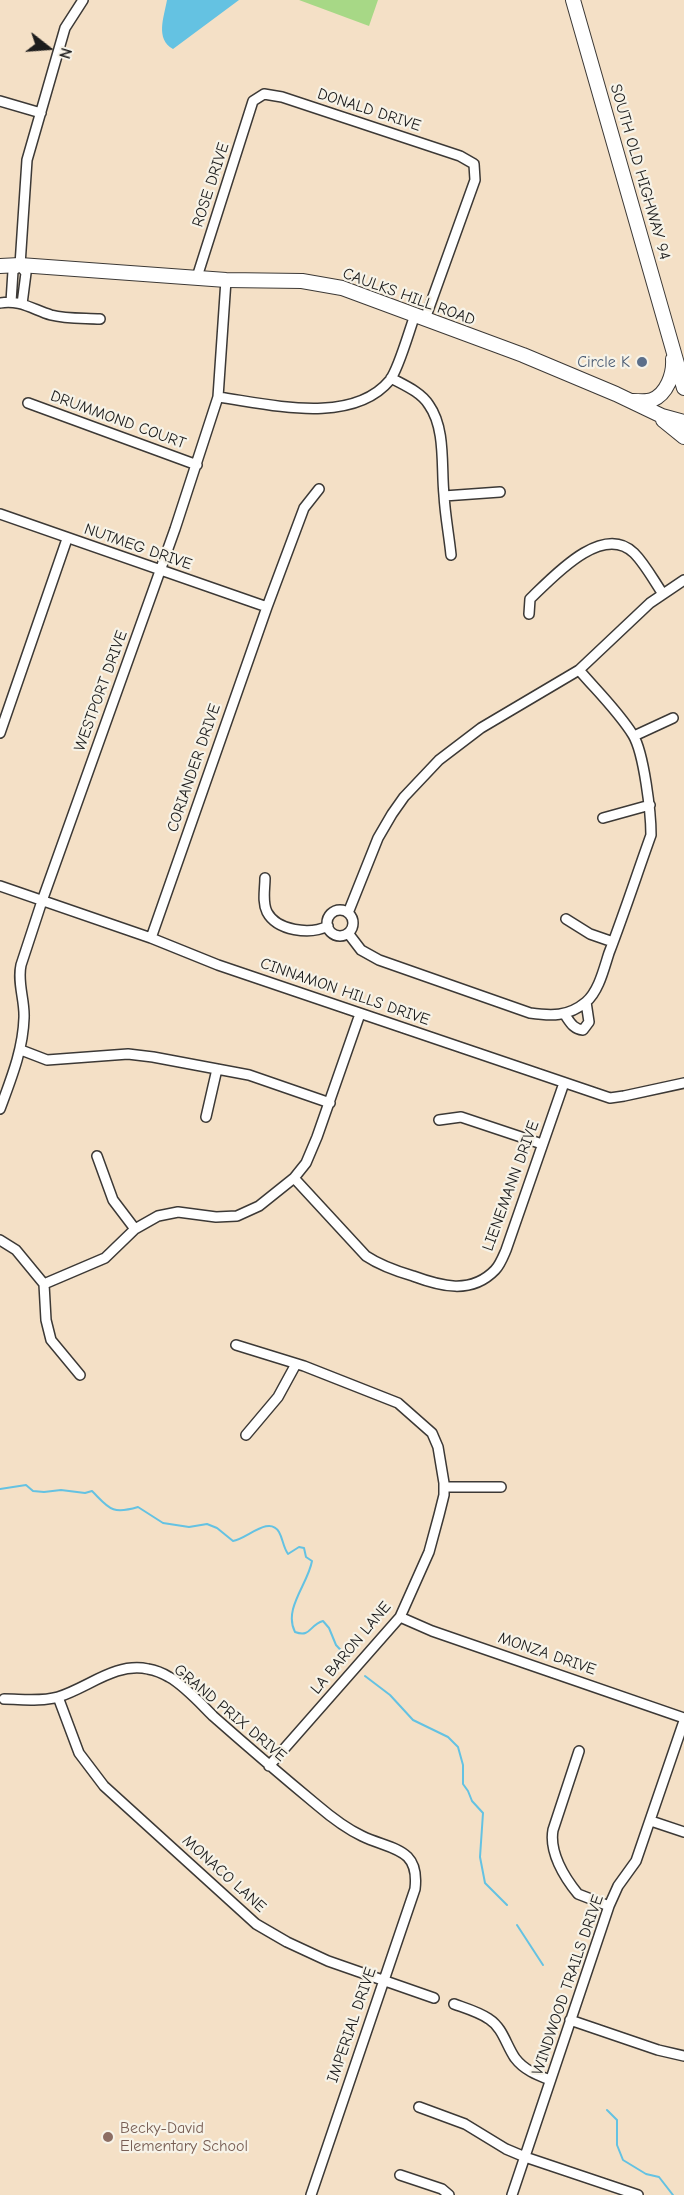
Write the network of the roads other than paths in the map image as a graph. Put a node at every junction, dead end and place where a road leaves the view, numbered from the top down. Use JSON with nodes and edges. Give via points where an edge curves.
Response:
{"nodes":[{"id":1,"x":82,"y":0,"type":"edge"},
{"id":2,"x":573,"y":0,"type":"edge"},
{"id":3,"x":253,"y":101,"type":"joint"},
{"id":4,"x":0,"y":102,"type":"edge"},
{"id":5,"x":41,"y":113,"type":"junction"},
{"id":6,"x":20,"y":265,"type":"junction"},
{"id":7,"x":0,"y":266,"type":"edge"},
{"id":8,"x":197,"y":277,"type":"junction"},
{"id":9,"x":226,"y":280,"type":"junction"},
{"id":10,"x":11,"y":302,"type":"junction"},
{"id":11,"x":0,"y":303,"type":"edge"},
{"id":12,"x":22,"y":304,"type":"junction"},
{"id":13,"x":420,"y":317,"type":"junction"},
{"id":14,"x":100,"y":319,"type":"dead end"},
{"id":15,"x":672,"y":348,"type":"junction"},
{"id":16,"x":392,"y":378,"type":"junction"},
{"id":17,"x":684,"y":388,"type":"edge"},
{"id":18,"x":218,"y":397,"type":"junction"},
{"id":19,"x":633,"y":402,"type":"junction"},
{"id":20,"x":28,"y":403,"type":"dead end"},
{"id":21,"x":652,"y":411,"type":"junction"},
{"id":22,"x":684,"y":422,"type":"edge"},
{"id":23,"x":684,"y":437,"type":"edge"},
{"id":24,"x":197,"y":465,"type":"junction"},
{"id":25,"x":319,"y":489,"type":"dead end"},
{"id":26,"x":500,"y":492,"type":"dead end"},
{"id":27,"x":444,"y":496,"type":"junction"},
{"id":28,"x":0,"y":514,"type":"edge"},
{"id":29,"x":67,"y":538,"type":"junction"},
{"id":30,"x":451,"y":555,"type":"dead end"},
{"id":31,"x":160,"y":570,"type":"junction"},
{"id":32,"x":684,"y":580,"type":"edge"},
{"id":33,"x":663,"y":594,"type":"junction"},
{"id":34,"x":267,"y":607,"type":"junction"},
{"id":35,"x":529,"y":614,"type":"dead end"},
{"id":36,"x":579,"y":670,"type":"junction"},
{"id":37,"x":673,"y":718,"type":"dead end"},
{"id":38,"x":0,"y":733,"type":"edge"},
{"id":39,"x":634,"y":736,"type":"junction"},
{"id":40,"x":650,"y":805,"type":"junction"},
{"id":41,"x":603,"y":818,"type":"dead end"},
{"id":42,"x":265,"y":878,"type":"dead end"},
{"id":43,"x":0,"y":886,"type":"edge"},
{"id":44,"x":42,"y":901,"type":"junction"},
{"id":45,"x":348,"y":913,"type":"junction"},
{"id":46,"x":566,"y":919,"type":"dead end"},
{"id":47,"x":328,"y":926,"type":"junction"},
{"id":48,"x":348,"y":933,"type":"junction"},
{"id":49,"x":151,"y":938,"type":"junction"},
{"id":50,"x":613,"y":942,"type":"junction"},
{"id":51,"x":586,"y":1002,"type":"junction"},
{"id":52,"x":360,"y":1014,"type":"junction"},
{"id":53,"x":565,"y":1015,"type":"junction"},
{"id":54,"x":21,"y":1050,"type":"junction"},
{"id":55,"x":217,"y":1069,"type":"junction"},
{"id":56,"x":564,"y":1083,"type":"junction"},
{"id":57,"x":684,"y":1083,"type":"edge"},
{"id":58,"x":330,"y":1102,"type":"junction"},
{"id":59,"x":0,"y":1109,"type":"edge"},
{"id":60,"x":206,"y":1117,"type":"dead end"},
{"id":61,"x":439,"y":1120,"type":"dead end"},
{"id":62,"x":542,"y":1144,"type":"junction"},
{"id":63,"x":98,"y":1156,"type":"dead end"},
{"id":64,"x":294,"y":1178,"type":"junction"},
{"id":65,"x":135,"y":1229,"type":"junction"},
{"id":66,"x":0,"y":1240,"type":"edge"},
{"id":67,"x":44,"y":1284,"type":"junction"},
{"id":68,"x":236,"y":1345,"type":"dead end"},
{"id":69,"x":296,"y":1364,"type":"junction"},
{"id":70,"x":80,"y":1375,"type":"dead end"},
{"id":71,"x":246,"y":1435,"type":"dead end"},
{"id":72,"x":501,"y":1486,"type":"dead end"},
{"id":73,"x":444,"y":1487,"type":"junction"},
{"id":74,"x":400,"y":1617,"type":"junction"},
{"id":75,"x":58,"y":1697,"type":"junction"},
{"id":76,"x":4,"y":1699,"type":"dead end"},
{"id":77,"x":684,"y":1719,"type":"edge"},
{"id":78,"x":579,"y":1751,"type":"dead end"},
{"id":79,"x":269,"y":1766,"type":"junction"},
{"id":80,"x":651,"y":1821,"type":"junction"},
{"id":81,"x":684,"y":1832,"type":"edge"},
{"id":82,"x":414,"y":1864,"type":"joint"},
{"id":83,"x":609,"y":1906,"type":"junction"},
{"id":84,"x":383,"y":1980,"type":"junction"},
{"id":85,"x":434,"y":1998,"type":"dead end"},
{"id":86,"x":454,"y":2004,"type":"dead end"},
{"id":87,"x":570,"y":2020,"type":"junction"},
{"id":88,"x":684,"y":2056,"type":"edge"},
{"id":89,"x":550,"y":2080,"type":"junction"},
{"id":90,"x":419,"y":2107,"type":"dead end"},
{"id":91,"x":525,"y":2157,"type":"junction"},
{"id":92,"x":400,"y":2175,"type":"dead end"},
{"id":93,"x":311,"y":2195,"type":"edge"},
{"id":94,"x":449,"y":2195,"type":"edge"},
{"id":95,"x":512,"y":2195,"type":"edge"},
{"id":96,"x":638,"y":2195,"type":"edge"}],
"edges":[{"from":1,"to":5,"type":"street","via":[[65,28]]},
{"from":2,"to":15,"type":"main road","name":"SOUTH OLD HIGHWAY 94"},
{"from":3,"to":8,"type":"street","name":"ROSE DRIVE"},
{"from":3,"to":13,"type":"street","name":"DONALD DRIVE","via":[[264,94],[282,97],[460,156],[474,165],[475,180]]},
{"from":4,"to":5,"type":"street"},
{"from":5,"to":6,"type":"street","via":[[27,159]]},
{"from":6,"to":7,"type":"main road","name":"CAULKS HILL ROAD"},
{"from":6,"to":8,"type":"main road","name":"CAULKS HILL ROAD"},
{"from":6,"to":10,"type":"street","via":[[13,271]]},
{"from":6,"to":12,"type":"street","via":[[26,273]]},
{"from":8,"to":9,"type":"main road","name":"CAULKS HILL ROAD"},
{"from":9,"to":13,"type":"main road","name":"CAULKS HILL ROAD","via":[[342,288]]},
{"from":9,"to":18,"type":"street","name":"WESTPORT DRIVE"},
{"from":10,"to":11,"type":"street"},
{"from":10,"to":12,"type":"street"},
{"from":12,"to":14,"type":"street","via":[[52,316]]},
{"from":13,"to":16,"type":"street"},
{"from":13,"to":19,"type":"main road","name":"CAULKS HILL ROAD"},
{"from":15,"to":17,"type":"main road","name":"SOUTH OLD HIGHWAY 94"},
{"from":15,"to":19,"type":"main road","via":[[671,379],[662,392],[652,400]]},
{"from":16,"to":18,"type":"street","via":[[373,395],[341,408],[296,408]]},
{"from":16,"to":27,"type":"street","via":[[417,393],[433,411]]},
{"from":18,"to":24,"type":"street","name":"WESTPORT DRIVE"},
{"from":19,"to":21,"type":"main road","name":"CAULKS HILL ROAD"},
{"from":20,"to":24,"type":"street","name":"DRUMMOND COURT"},
{"from":21,"to":22,"type":"main road","name":"CAULKS HILL ROAD"},
{"from":21,"to":23,"type":"main road"},
{"from":24,"to":31,"type":"street","name":"WESTPORT DRIVE"},
{"from":25,"to":34,"type":"street","name":"CORIANDER DRIVE","via":[[304,508]]},
{"from":26,"to":27,"type":"street"},
{"from":27,"to":30,"type":"street"},
{"from":28,"to":29,"type":"street","name":"NUTMEG DRIVE"},
{"from":29,"to":31,"type":"street","name":"NUTMEG DRIVE"},
{"from":29,"to":38,"type":"street"},
{"from":31,"to":34,"type":"street","name":"NUTMEG DRIVE"},
{"from":31,"to":44,"type":"street","name":"WESTPORT DRIVE"},
{"from":32,"to":33,"type":"street"},
{"from":33,"to":35,"type":"street","via":[[633,552],[616,544],[601,544],[585,551],[530,599]]},
{"from":33,"to":36,"type":"street"},
{"from":34,"to":49,"type":"street","name":"CORIANDER DRIVE"},
{"from":36,"to":39,"type":"street"},
{"from":36,"to":45,"type":"street","via":[[481,728],[401,794],[378,838]]},
{"from":37,"to":39,"type":"street"},
{"from":39,"to":40,"type":"street"},
{"from":40,"to":41,"type":"street"},
{"from":40,"to":50,"type":"street","via":[[651,835]]},
{"from":42,"to":47,"type":"street","via":[[264,904],[268,915],[283,926],[302,932]]},
{"from":43,"to":44,"type":"street","name":"CINNAMON HILLS DRIVE"},
{"from":44,"to":49,"type":"street","name":"CINNAMON HILLS DRIVE"},
{"from":44,"to":54,"type":"street","name":"WESTPORT DRIVE","via":[[19,974],[24,1016]]},
{"from":45,"to":47,"type":"street","via":[[332,913]]},
{"from":45,"to":48,"type":"street","via":[[353,924]]},
{"from":46,"to":50,"type":"street"},
{"from":47,"to":48,"type":"street","via":[[335,935]]},
{"from":48,"to":53,"type":"street","via":[[361,950],[379,960],[530,1013]]},
{"from":49,"to":52,"type":"street","name":"CINNAMON HILLS DRIVE"},
{"from":50,"to":51,"type":"street","via":[[599,982]]},
{"from":51,"to":53,"type":"street"},
{"from":51,"to":53,"type":"street","via":[[589,1022],[583,1030],[572,1025]]},
{"from":52,"to":56,"type":"street","name":"CINNAMON HILLS DRIVE"},
{"from":52,"to":58,"type":"street"},
{"from":54,"to":55,"type":"street","via":[[47,1060],[128,1054]]},
{"from":54,"to":59,"type":"street","name":"WESTPORT DRIVE"},
{"from":55,"to":58,"type":"street","via":[[249,1075]]},
{"from":55,"to":60,"type":"street"},
{"from":56,"to":57,"type":"street","name":"CINNAMON HILLS DRIVE","via":[[610,1098]]},
{"from":56,"to":62,"type":"street","name":"LIENEMANN DRIVE"},
{"from":58,"to":64,"type":"street","via":[[306,1163]]},
{"from":61,"to":62,"type":"street","via":[[461,1117]]},
{"from":62,"to":64,"type":"street","name":"LIENEMANN DRIVE","via":[[496,1270],[480,1282],[454,1288],[377,1264]]},
{"from":63,"to":65,"type":"street","via":[[113,1200]]},
{"from":64,"to":65,"type":"street","via":[[259,1206],[237,1216],[178,1212],[158,1216]]},
{"from":65,"to":67,"type":"street","via":[[105,1258]]},
{"from":66,"to":67,"type":"street","via":[[16,1250]]},
{"from":67,"to":70,"type":"street","via":[[51,1340]]},
{"from":68,"to":69,"type":"street","name":"LA BARON LANE"},
{"from":69,"to":71,"type":"street","via":[[278,1397]]},
{"from":69,"to":73,"type":"street","name":"LA BARON LANE","via":[[398,1403],[432,1433]]},
{"from":72,"to":73,"type":"street"},
{"from":73,"to":74,"type":"street","name":"LA BARON LANE","via":[[429,1552]]},
{"from":74,"to":77,"type":"street","name":"MONZA DRIVE"},
{"from":74,"to":79,"type":"street","name":"LA BARON LANE"},
{"from":75,"to":76,"type":"street","name":"GRAND PRIX DRIVE"},
{"from":75,"to":79,"type":"street","name":"GRAND PRIX DRIVE","via":[[117,1671],[148,1669],[170,1677]]},
{"from":75,"to":84,"type":"street","name":"MONACO LANE","via":[[79,1753],[104,1786],[256,1924],[328,1961]]},
{"from":77,"to":80,"type":"street","name":"WINDWOOD TRAILS DRIVE"},
{"from":78,"to":83,"type":"street","via":[[551,1839],[578,1894]]},
{"from":79,"to":82,"type":"street","name":"GRAND PRIX DRIVE","via":[[335,1820],[362,1836],[399,1850]]},
{"from":80,"to":81,"type":"street"},
{"from":80,"to":83,"type":"street","name":"WINDWOOD TRAILS DRIVE","via":[[636,1861]]},
{"from":82,"to":84,"type":"street","name":"IMPERIAL DRIVE","via":[[415,1889]]},
{"from":83,"to":87,"type":"street","name":"WINDWOOD TRAILS DRIVE"},
{"from":84,"to":85,"type":"street","name":"MONACO LANE"},
{"from":84,"to":93,"type":"street","name":"IMPERIAL DRIVE"},
{"from":86,"to":89,"type":"street","via":[[490,2019],[504,2035],[515,2058],[531,2073]]},
{"from":87,"to":88,"type":"street"},
{"from":87,"to":89,"type":"street","name":"WINDWOOD TRAILS DRIVE"},
{"from":89,"to":91,"type":"street","name":"WINDWOOD TRAILS DRIVE"},
{"from":90,"to":91,"type":"street","via":[[465,2124]]},
{"from":91,"to":95,"type":"street","name":"WINDWOOD TRAILS DRIVE"},
{"from":91,"to":96,"type":"street"},
{"from":92,"to":94,"type":"street"}]}
